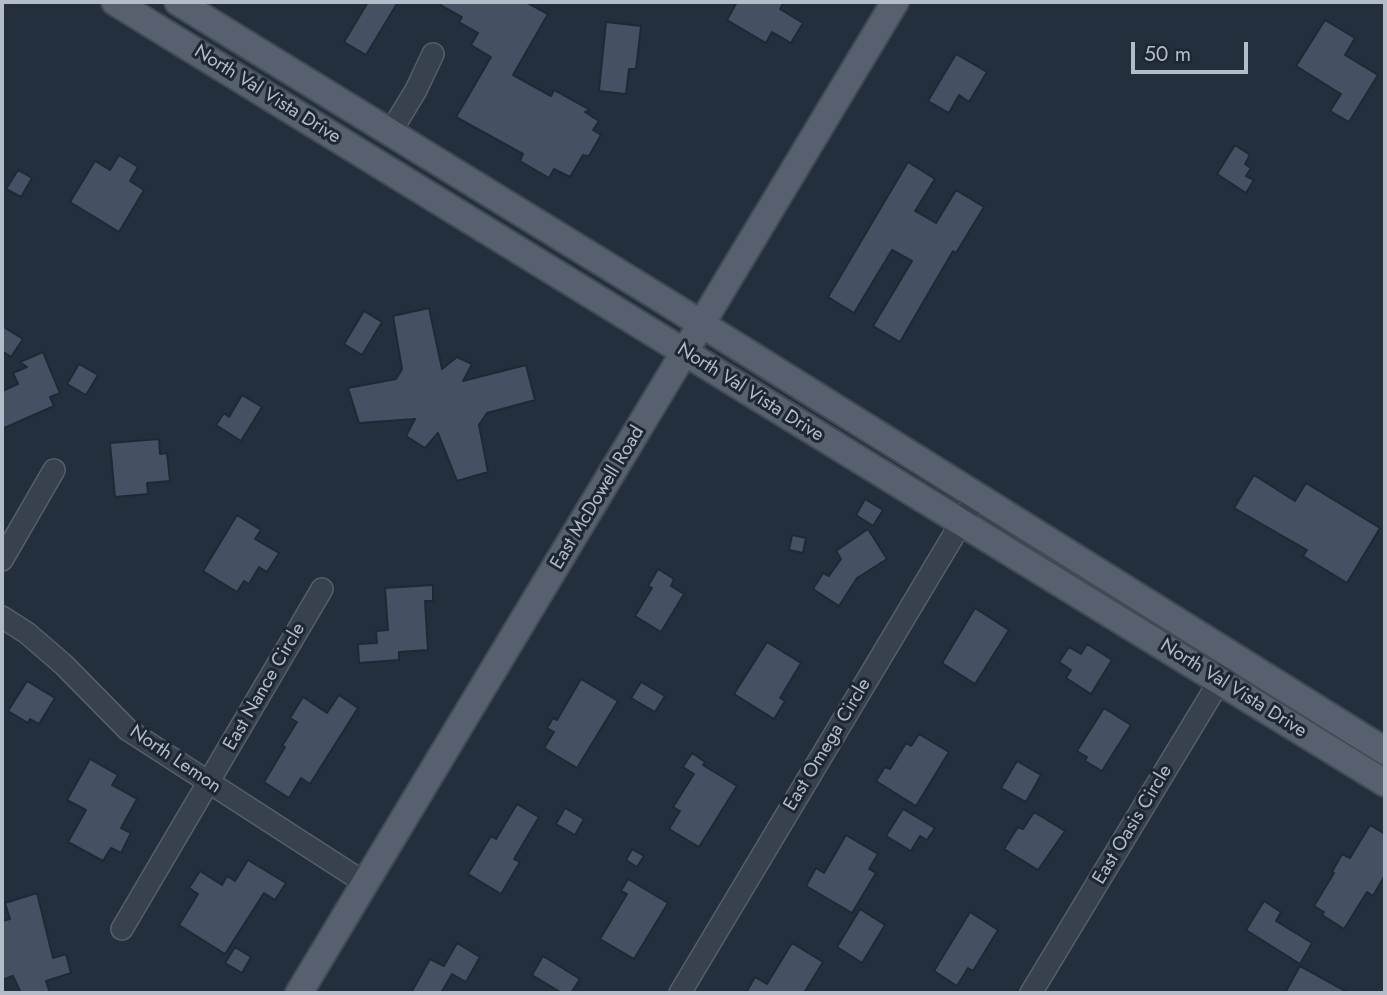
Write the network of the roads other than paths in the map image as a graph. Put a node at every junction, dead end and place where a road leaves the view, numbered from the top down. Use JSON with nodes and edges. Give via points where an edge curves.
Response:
{"nodes":[{"id":1,"x":115,"y":2,"type":"edge"},
{"id":2,"x":178,"y":2,"type":"edge"},
{"id":3,"x":895,"y":2,"type":"edge"},
{"id":4,"x":210,"y":21,"type":"junction"},
{"id":5,"x":193,"y":50,"type":"junction"},
{"id":6,"x":433,"y":54,"type":"dead end"},
{"id":7,"x":390,"y":133,"type":"junction"},
{"id":8,"x":374,"y":160,"type":"junction"},
{"id":9,"x":703,"y":325,"type":"junction"},
{"id":10,"x":685,"y":354,"type":"junction"},
{"id":11,"x":54,"y":470,"type":"dead end"},
{"id":12,"x":976,"y":498,"type":"junction"},
{"id":13,"x":962,"y":522,"type":"junction"},
{"id":14,"x":2,"y":560,"type":"edge"},
{"id":15,"x":322,"y":589,"type":"dead end"},
{"id":16,"x":2,"y":617,"type":"edge"},
{"id":17,"x":1234,"y":657,"type":"junction"},
{"id":18,"x":1220,"y":680,"type":"junction"},
{"id":19,"x":1385,"y":751,"type":"edge"},
{"id":20,"x":1385,"y":783,"type":"edge"},
{"id":21,"x":208,"y":784,"type":"junction"},
{"id":22,"x":365,"y":883,"type":"junction"},
{"id":23,"x":122,"y":929,"type":"dead end"},
{"id":24,"x":299,"y":993,"type":"edge"},
{"id":25,"x":680,"y":993,"type":"edge"},
{"id":26,"x":1031,"y":993,"type":"edge"}],
"edges":[{"from":1,"to":5,"type":"main road","name":"North Val Vista Drive"},
{"from":2,"to":4,"type":"main road","name":"North Val Vista Drive"},
{"from":3,"to":9,"type":"main road","name":"East McDowell Road"},
{"from":4,"to":5,"type":"main road"},
{"from":4,"to":7,"type":"main road","name":"North Val Vista Drive"},
{"from":5,"to":8,"type":"main road","name":"North Val Vista Drive"},
{"from":6,"to":7,"type":"street"},
{"from":7,"to":8,"type":"main road"},
{"from":7,"to":9,"type":"main road","name":"North Val Vista Drive"},
{"from":8,"to":10,"type":"main road","name":"North Val Vista Drive"},
{"from":9,"to":10,"type":"main road","name":"East McDowell Road"},
{"from":9,"to":12,"type":"main road","name":"North Val Vista Drive"},
{"from":10,"to":13,"type":"main road","name":"North Val Vista Drive"},
{"from":10,"to":22,"type":"main road","name":"East McDowell Road"},
{"from":11,"to":14,"type":"street"},
{"from":12,"to":13,"type":"street","name":"East Omega Circle"},
{"from":12,"to":17,"type":"main road","name":"North Val Vista Drive"},
{"from":13,"to":18,"type":"main road","name":"North Val Vista Drive"},
{"from":13,"to":25,"type":"street","name":"East Omega Circle"},
{"from":15,"to":21,"type":"street","name":"East Nance Circle"},
{"from":16,"to":21,"type":"street","name":"North Lemon","via":[[64,664],[128,730]]},
{"from":17,"to":18,"type":"street","name":"East Oasis Circle"},
{"from":17,"to":19,"type":"main road","name":"North Val Vista Drive"},
{"from":18,"to":20,"type":"main road","name":"North Val Vista Drive"},
{"from":18,"to":26,"type":"street","name":"East Oasis Circle"},
{"from":21,"to":22,"type":"street","name":"North Lemon"},
{"from":21,"to":23,"type":"street","name":"East Nance Circle"},
{"from":22,"to":24,"type":"main road","name":"East McDowell Road"}]}
